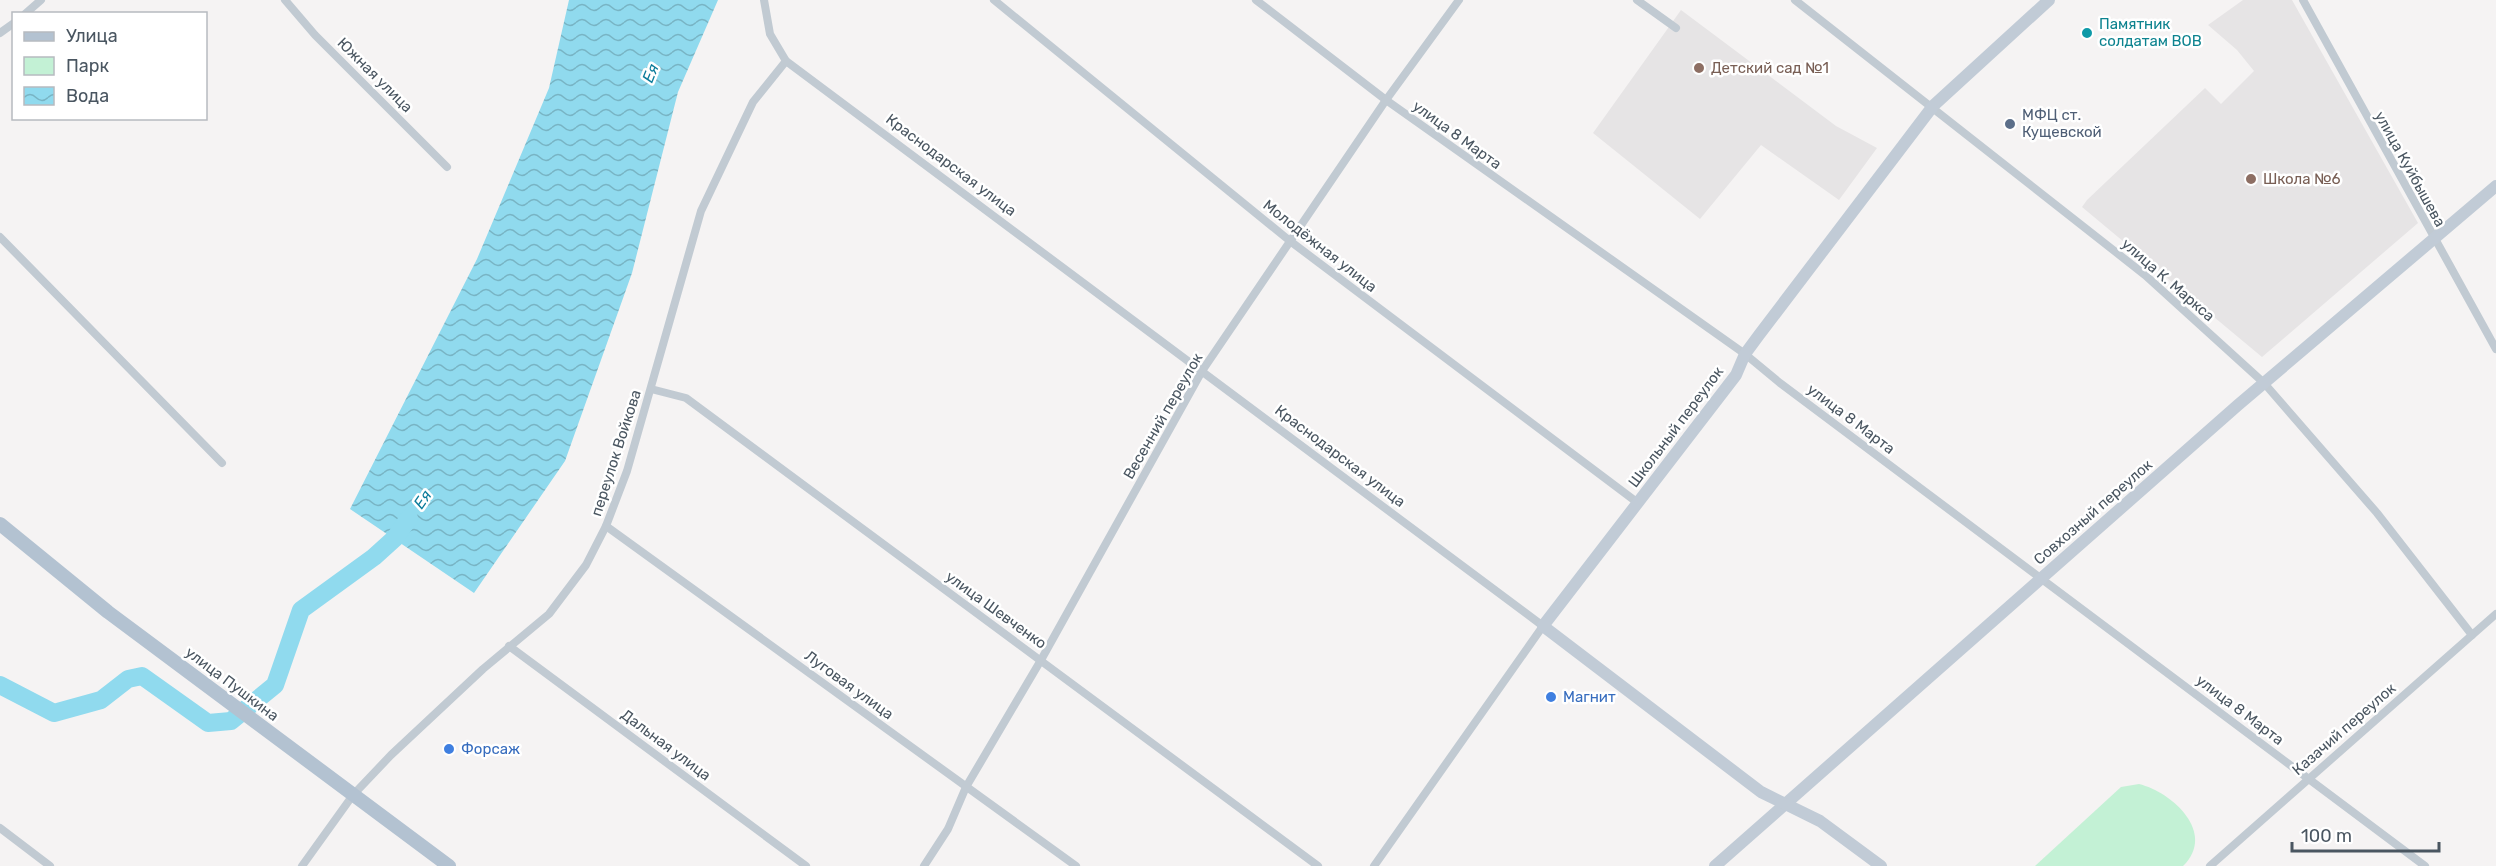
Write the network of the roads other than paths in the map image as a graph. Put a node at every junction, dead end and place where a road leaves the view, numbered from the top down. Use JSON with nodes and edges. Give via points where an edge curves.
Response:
{"nodes":[{"id":1,"x":41,"y":0,"type":"edge"},
{"id":2,"x":285,"y":0,"type":"edge"},
{"id":3,"x":764,"y":0,"type":"edge"},
{"id":4,"x":994,"y":0,"type":"edge"},
{"id":5,"x":1256,"y":0,"type":"edge"},
{"id":6,"x":1459,"y":0,"type":"edge"},
{"id":7,"x":1636,"y":0,"type":"edge"},
{"id":8,"x":1795,"y":0,"type":"edge"},
{"id":9,"x":2049,"y":0,"type":"edge"},
{"id":10,"x":2302,"y":0,"type":"edge"},
{"id":11,"x":27,"y":12,"type":"edge"},
{"id":12,"x":12,"y":24,"type":"edge"},
{"id":13,"x":1676,"y":28,"type":"dead end"},
{"id":14,"x":0,"y":33,"type":"edge"},
{"id":15,"x":786,"y":61,"type":"junction"},
{"id":16,"x":1386,"y":100,"type":"junction"},
{"id":17,"x":1933,"y":106,"type":"junction"},
{"id":18,"x":447,"y":167,"type":"dead end"},
{"id":19,"x":2496,"y":186,"type":"edge"},
{"id":20,"x":0,"y":237,"type":"edge"},
{"id":21,"x":2433,"y":239,"type":"junction"},
{"id":22,"x":1290,"y":241,"type":"junction"},
{"id":23,"x":2496,"y":349,"type":"edge"},
{"id":24,"x":1745,"y":354,"type":"junction"},
{"id":25,"x":1202,"y":371,"type":"junction"},
{"id":26,"x":2264,"y":383,"type":"junction"},
{"id":27,"x":651,"y":389,"type":"junction"},
{"id":28,"x":222,"y":463,"type":"dead end"},
{"id":29,"x":1638,"y":503,"type":"junction"},
{"id":30,"x":0,"y":524,"type":"edge"},
{"id":31,"x":606,"y":526,"type":"junction"},
{"id":32,"x":2040,"y":578,"type":"junction"},
{"id":33,"x":2496,"y":614,"type":"edge"},
{"id":34,"x":1544,"y":626,"type":"junction"},
{"id":35,"x":2472,"y":635,"type":"junction"},
{"id":36,"x":509,"y":646,"type":"junction"},
{"id":37,"x":1041,"y":660,"type":"junction"},
{"id":38,"x":2308,"y":778,"type":"junction"},
{"id":39,"x":966,"y":787,"type":"junction"},
{"id":40,"x":352,"y":795,"type":"junction"},
{"id":41,"x":1785,"y":802,"type":"junction"},
{"id":42,"x":0,"y":828,"type":"edge"},
{"id":43,"x":50,"y":866,"type":"edge"},
{"id":44,"x":302,"y":866,"type":"edge"},
{"id":45,"x":449,"y":866,"type":"edge"},
{"id":46,"x":806,"y":866,"type":"edge"},
{"id":47,"x":924,"y":866,"type":"edge"},
{"id":48,"x":1076,"y":866,"type":"edge"},
{"id":49,"x":1318,"y":866,"type":"edge"},
{"id":50,"x":1374,"y":866,"type":"edge"},
{"id":51,"x":1715,"y":866,"type":"edge"},
{"id":52,"x":1881,"y":866,"type":"edge"},
{"id":53,"x":2210,"y":866,"type":"edge"},
{"id":54,"x":2426,"y":866,"type":"edge"}],
"edges":[{"from":1,"to":11,"type":"street"},
{"from":2,"to":18,"type":"street","name":"Южная улица"},
{"from":3,"to":15,"type":"street","via":[[770,34]]},
{"from":4,"to":22,"type":"street","name":"Молодёжная улица"},
{"from":5,"to":16,"type":"street","name":"улица 8 Марта"},
{"from":6,"to":16,"type":"street","name":"Весенний переулок"},
{"from":7,"to":13,"type":"street"},
{"from":8,"to":17,"type":"street","name":"улица К. Маркса"},
{"from":9,"to":17,"type":"street","name":"Школьный переулок"},
{"from":10,"to":21,"type":"street","name":"улица Куйбышева"},
{"from":12,"to":14,"type":"street"},
{"from":15,"to":25,"type":"street","name":"Краснодарская улица"},
{"from":15,"to":27,"type":"street","name":"переулок Войкова","via":[[753,102],[701,211]]},
{"from":16,"to":22,"type":"street","name":"Весенний переулок"},
{"from":16,"to":24,"type":"street","name":"улица 8 Марта"},
{"from":17,"to":24,"type":"street","name":"Школьный переулок"},
{"from":17,"to":26,"type":"street","name":"улица К. Маркса","via":[[2145,275]]},
{"from":19,"to":21,"type":"street","name":"Совхозный переулок"},
{"from":20,"to":28,"type":"street"},
{"from":21,"to":23,"type":"street","name":"улица Куйбышева"},
{"from":21,"to":26,"type":"street","name":"Совхозный переулок"},
{"from":22,"to":25,"type":"street","name":"Весенний переулок"},
{"from":22,"to":29,"type":"street","name":"Молодёжная улица"},
{"from":24,"to":29,"type":"street","name":"Школьный переулок","via":[[1736,375]]},
{"from":24,"to":32,"type":"street","name":"улица 8 Марта"},
{"from":25,"to":34,"type":"street","name":"Краснодарская улица"},
{"from":25,"to":37,"type":"street","name":"Весенний переулок"},
{"from":26,"to":32,"type":"street","name":"Совхозный переулок"},
{"from":26,"to":35,"type":"street","name":"улица К. Маркса","via":[[2377,513]]},
{"from":27,"to":31,"type":"street","name":"переулок Войкова"},
{"from":27,"to":37,"type":"street","name":"улица Шевченко","via":[[686,398]]},
{"from":29,"to":34,"type":"street","name":"Школьный переулок"},
{"from":30,"to":40,"type":"main road","name":"улица Пушкина"},
{"from":31,"to":36,"type":"street","name":"переулок Войкова","via":[[586,565],[549,614]]},
{"from":31,"to":39,"type":"street","name":"Луговая улица"},
{"from":32,"to":38,"type":"street","name":"улица 8 Марта"},
{"from":32,"to":41,"type":"street","name":"Совхозный переулок"},
{"from":33,"to":35,"type":"street","name":"Казачий переулок"},
{"from":34,"to":41,"type":"street","name":"Краснодарская улица","via":[[1761,792]]},
{"from":34,"to":50,"type":"street","name":"Школьный переулок"},
{"from":35,"to":38,"type":"street","name":"Казачий переулок"},
{"from":36,"to":40,"type":"street","name":"переулок Войкова"},
{"from":36,"to":46,"type":"street","name":"Дальная улица"},
{"from":37,"to":39,"type":"street","name":"Весенний переулок"},
{"from":37,"to":49,"type":"street","name":"улица Шевченко"},
{"from":38,"to":53,"type":"street","name":"Казачий переулок"},
{"from":38,"to":54,"type":"street","name":"улица 8 Марта"},
{"from":39,"to":47,"type":"street","name":"Весенний переулок","via":[[948,829]]},
{"from":39,"to":48,"type":"street","name":"Луговая улица"},
{"from":40,"to":44,"type":"street","name":"переулок Войкова"},
{"from":40,"to":45,"type":"main road","name":"улица Пушкина"},
{"from":41,"to":51,"type":"street","name":"Совхозный переулок"},
{"from":41,"to":52,"type":"street","name":"Краснодарская улица","via":[[1820,821]]},
{"from":42,"to":43,"type":"street"}]}
